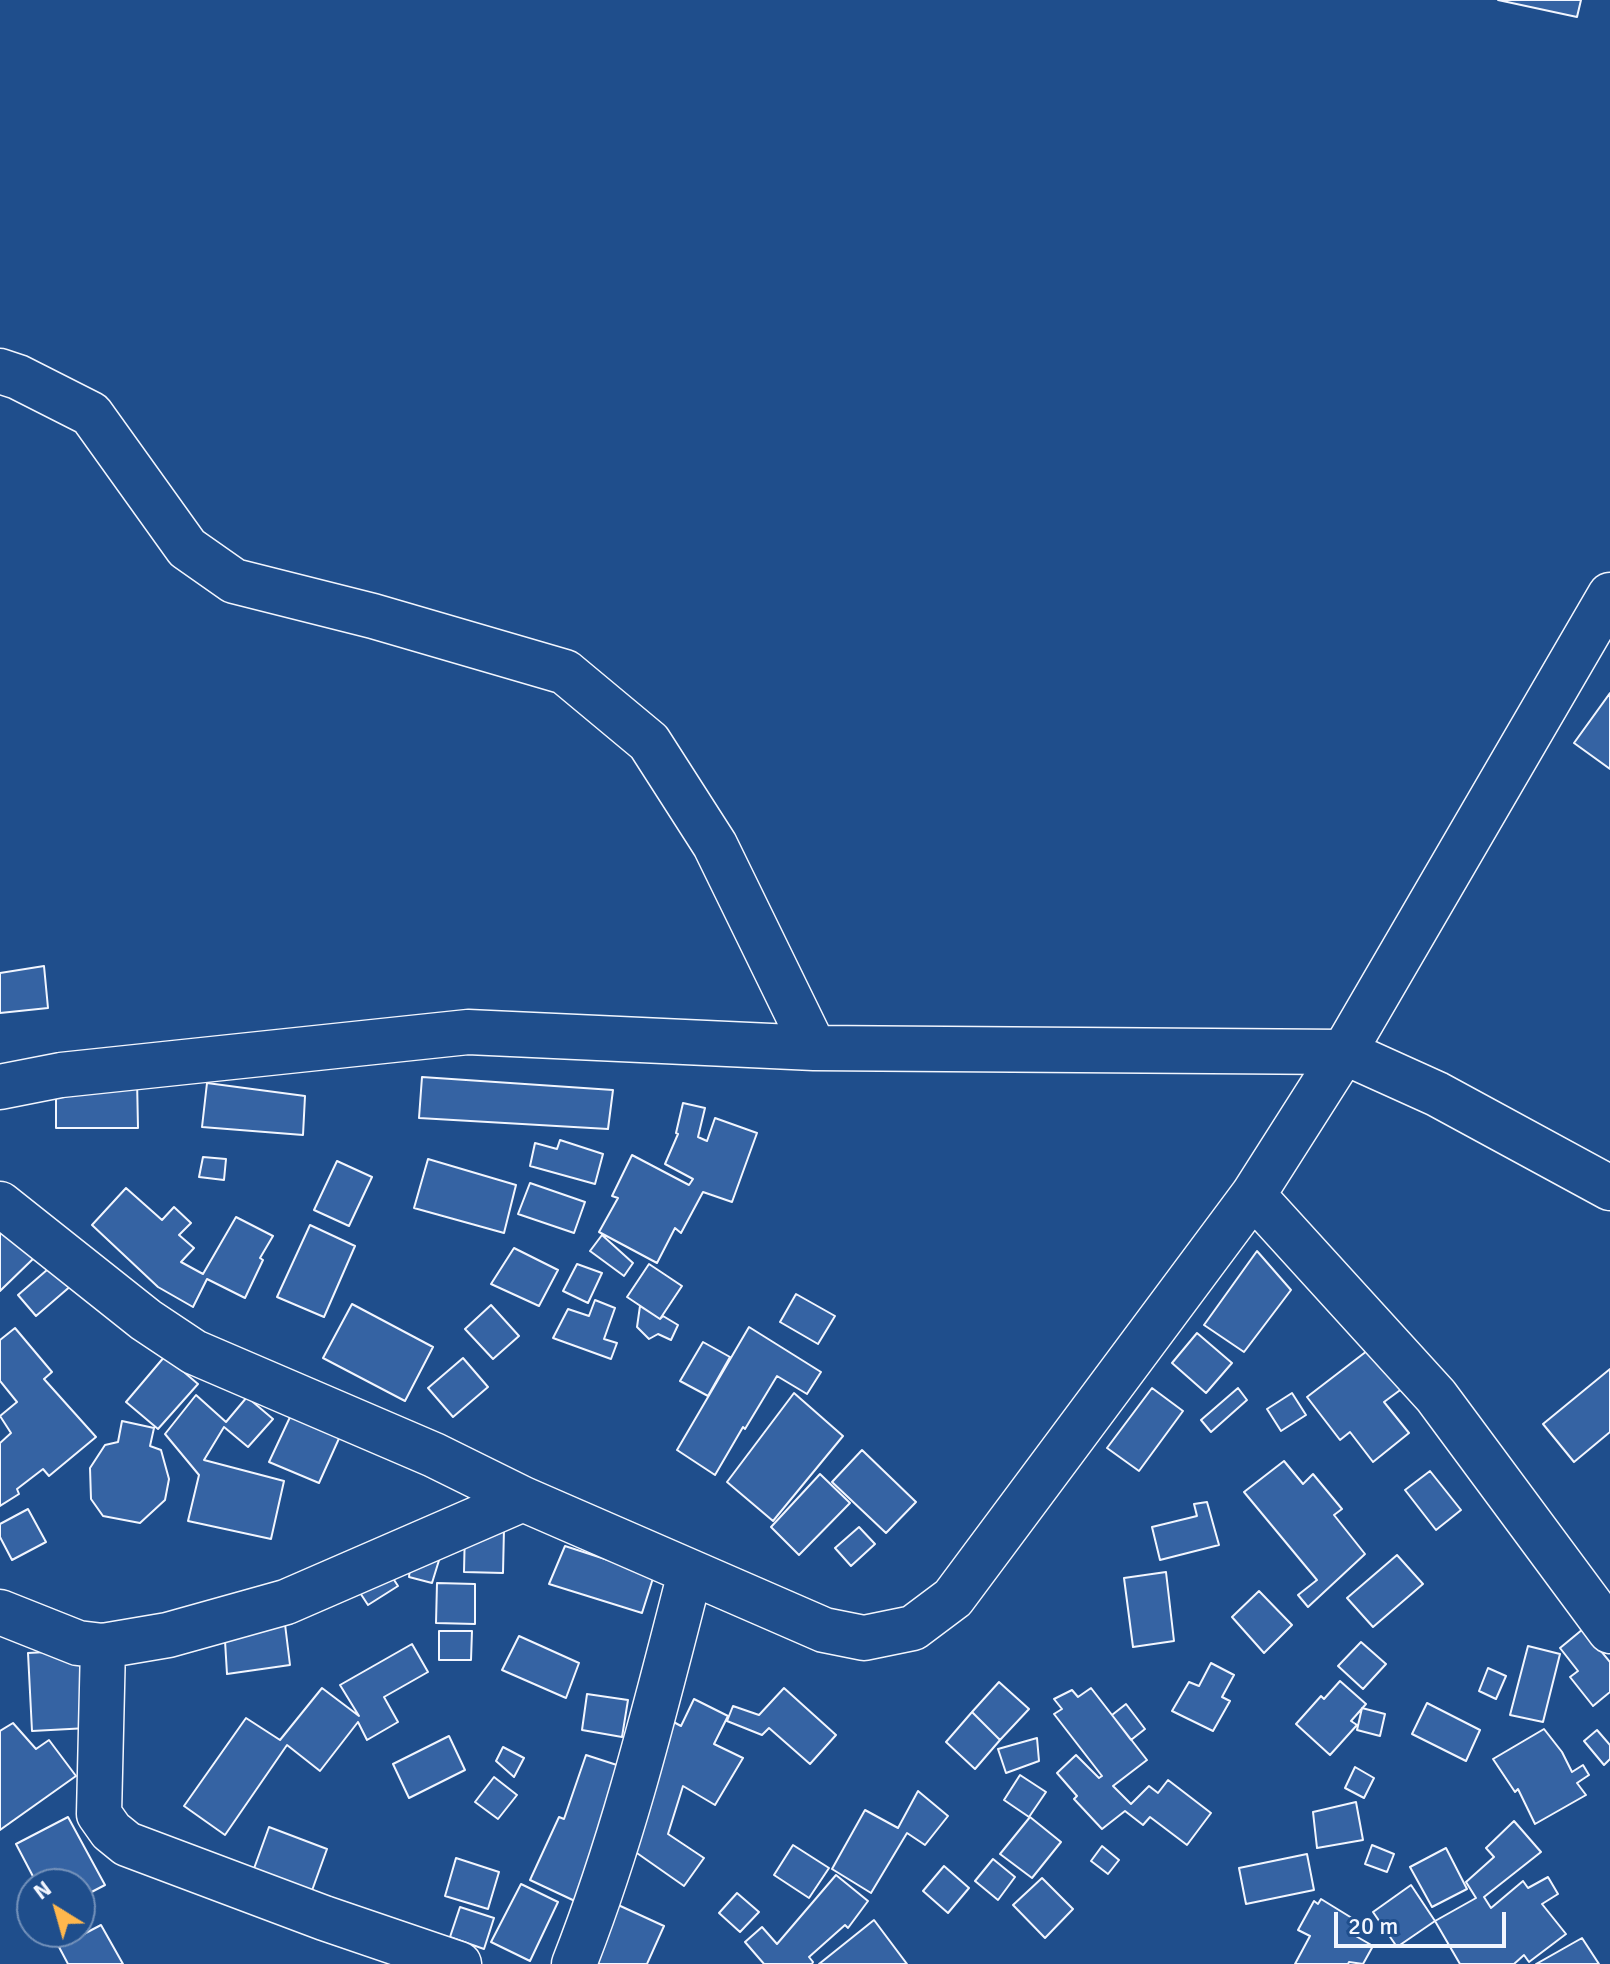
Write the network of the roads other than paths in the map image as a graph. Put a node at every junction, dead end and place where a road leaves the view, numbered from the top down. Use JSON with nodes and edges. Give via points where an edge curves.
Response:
{"nodes":[{"id":1,"x":0,"y":371,"type":"edge"},
{"id":2,"x":1610,"y":595,"type":"edge"},
{"id":3,"x":814,"y":1048,"type":"junction"},
{"id":4,"x":1344,"y":1052,"type":"junction"},
{"id":5,"x":0,"y":1087,"type":"edge"},
{"id":6,"x":1610,"y":1188,"type":"edge"},
{"id":7,"x":1253,"y":1195,"type":"junction"},
{"id":8,"x":0,"y":1204,"type":"edge"},
{"id":9,"x":523,"y":1499,"type":"junction"},
{"id":10,"x":690,"y":1573,"type":"junction"},
{"id":11,"x":0,"y":1612,"type":"edge"},
{"id":12,"x":1610,"y":1631,"type":"edge"},
{"id":13,"x":103,"y":1646,"type":"junction"},
{"id":14,"x":459,"y":1964,"type":"edge"},
{"id":15,"x":574,"y":1964,"type":"edge"}],
"edges":[{"from":1,"to":3,"type":"street","via":[[91,414],[187,548],[234,581],[565,672],[649,742],[715,845]]},
{"from":2,"to":4,"type":"street"},
{"from":3,"to":4,"type":"street"},
{"from":3,"to":5,"type":"street","via":[[468,1032],[61,1075]]},
{"from":4,"to":6,"type":"street","via":[[1437,1094]]},
{"from":4,"to":7,"type":"street"},
{"from":7,"to":10,"type":"street","via":[[953,1598],[913,1628],[864,1638],[824,1630]]},
{"from":7,"to":12,"type":"street","via":[[1436,1396]]},
{"from":8,"to":9,"type":"street","via":[[194,1352]]},
{"from":9,"to":10,"type":"street"},
{"from":9,"to":13,"type":"street","via":[[286,1602],[168,1635]]},
{"from":10,"to":15,"type":"street","via":[[602,1893]]},
{"from":11,"to":13,"type":"street","via":[[78,1643]]},
{"from":13,"to":14,"type":"street","via":[[99,1814],[111,1831],[127,1844]]}]}
